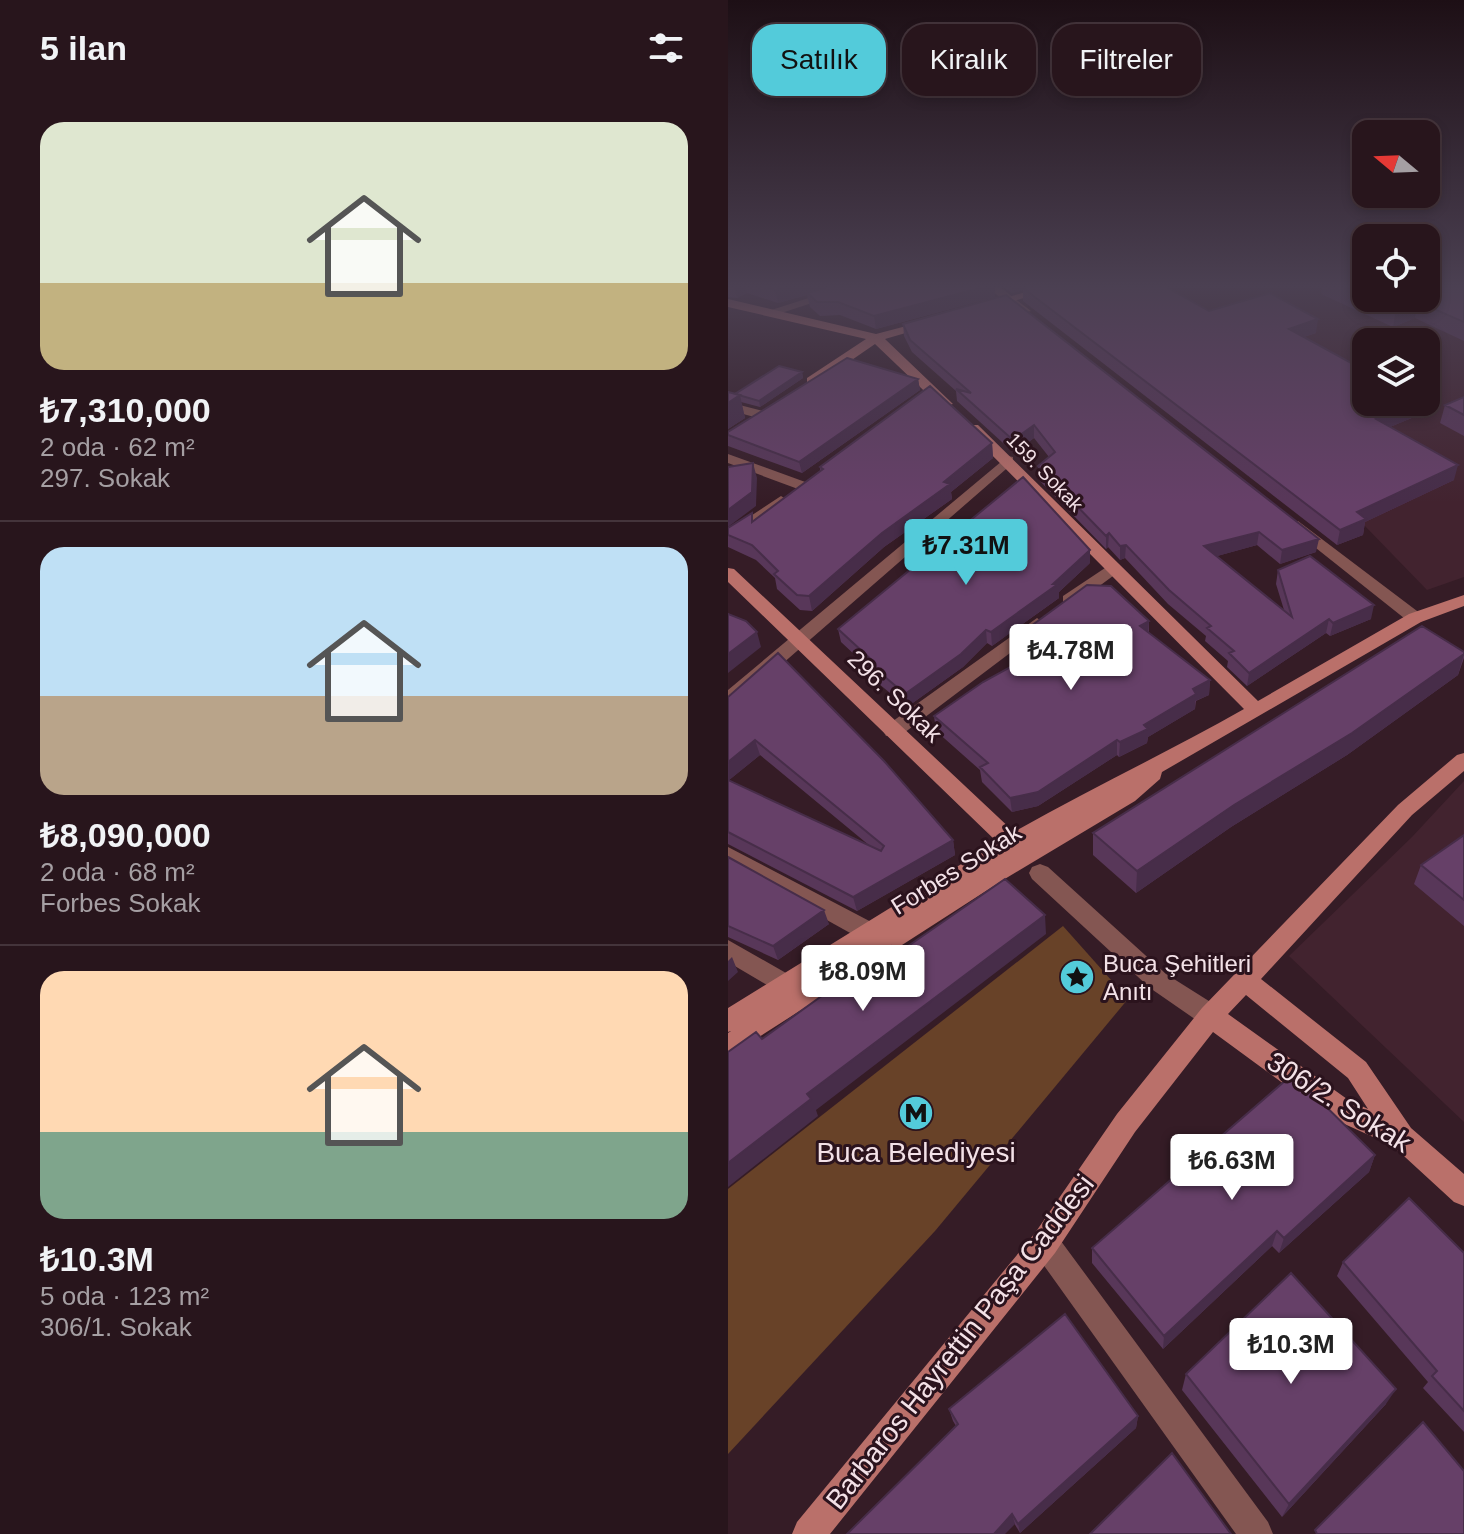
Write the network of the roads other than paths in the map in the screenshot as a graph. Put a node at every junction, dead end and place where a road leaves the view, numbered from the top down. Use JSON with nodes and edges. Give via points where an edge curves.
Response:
{"nodes":[{"id":1,"x":845,"y":359,"type":"edge"},
{"id":2,"x":894,"y":359,"type":"edge"},
{"id":3,"x":800,"y":389,"type":"edge"},
{"id":4,"x":728,"y":406,"type":"edge"},
{"id":5,"x":762,"y":414,"type":"edge"},
{"id":6,"x":728,"y":458,"type":"edge"},
{"id":7,"x":1008,"y":460,"type":"junction"},
{"id":8,"x":1279,"y":511,"type":"edge"},
{"id":9,"x":728,"y":538,"type":"edge"},
{"id":10,"x":1111,"y":569,"type":"junction"},
{"id":11,"x":728,"y":573,"type":"edge"},
{"id":12,"x":1464,"y":600,"type":"edge"},
{"id":13,"x":1415,"y":618,"type":"junction"},
{"id":14,"x":800,"y":639,"type":"junction"},
{"id":15,"x":728,"y":700,"type":"edge"},
{"id":16,"x":1256,"y":710,"type":"junction"},
{"id":17,"x":893,"y":731,"type":"junction"},
{"id":18,"x":1464,"y":760,"type":"edge"},
{"id":19,"x":728,"y":855,"type":"edge"},
{"id":20,"x":1025,"y":857,"type":"junction"},
{"id":21,"x":869,"y":932,"type":"junction"},
{"id":22,"x":728,"y":950,"type":"edge"},
{"id":23,"x":1244,"y":979,"type":"junction"},
{"id":24,"x":785,"y":984,"type":"junction"},
{"id":25,"x":1211,"y":1016,"type":"junction"},
{"id":26,"x":728,"y":1021,"type":"edge"},
{"id":27,"x":728,"y":1046,"type":"edge"},
{"id":28,"x":1402,"y":1137,"type":"junction"},
{"id":29,"x":1464,"y":1192,"type":"edge"},
{"id":30,"x":1045,"y":1243,"type":"junction"},
{"id":31,"x":809,"y":1534,"type":"edge"},
{"id":32,"x":1256,"y":1534,"type":"edge"}],
"edges":[{"from":1,"to":3,"type":"street"},
{"from":2,"to":7,"type":"street","name":"159. Sokak","via":[[925,394]]},
{"from":4,"to":5,"type":"street"},
{"from":6,"to":9,"type":"street","via":[[809,482]]},
{"from":7,"to":10,"type":"street","name":"159. Sokak"},
{"from":7,"to":14,"type":"street"},
{"from":8,"to":13,"type":"street"},
{"from":10,"to":16,"type":"street","name":"159. Sokak"},
{"from":10,"to":17,"type":"street"},
{"from":11,"to":14,"type":"street","name":"296. Sokak"},
{"from":12,"to":13,"type":"street","name":"Forbes Sokak"},
{"from":13,"to":16,"type":"street","name":"Forbes Sokak"},
{"from":14,"to":15,"type":"street"},
{"from":14,"to":17,"type":"street","name":"296. Sokak"},
{"from":16,"to":20,"type":"street","name":"Forbes Sokak"},
{"from":17,"to":20,"type":"street","name":"296. Sokak"},
{"from":18,"to":23,"type":"street","name":"Barbaros Hayrettin Paşa Caddesi","via":[[1405,810]]},
{"from":19,"to":21,"type":"street"},
{"from":20,"to":21,"type":"street","name":"Forbes Sokak"},
{"from":20,"to":25,"type":"street","via":[[1158,981]]},
{"from":20,"to":27,"type":"street","name":"Forbes Sokak"},
{"from":21,"to":24,"type":"street","name":"Forbes Sokak"},
{"from":22,"to":24,"type":"street"},
{"from":23,"to":25,"type":"street","name":"Barbaros Hayrettin Paşa Caddesi"},
{"from":23,"to":28,"type":"street","via":[[1357,1070]]},
{"from":24,"to":26,"type":"street","name":"Forbes Sokak"},
{"from":25,"to":28,"type":"street","name":"306/2. Sokak","via":[[1338,1108]]},
{"from":25,"to":30,"type":"street","name":"Barbaros Hayrettin Paşa Caddesi","via":[[1126,1123]]},
{"from":28,"to":29,"type":"street","name":"306/2. Sokak"},
{"from":30,"to":31,"type":"street","name":"Barbaros Hayrettin Paşa Caddesi"},
{"from":30,"to":32,"type":"street"}]}
